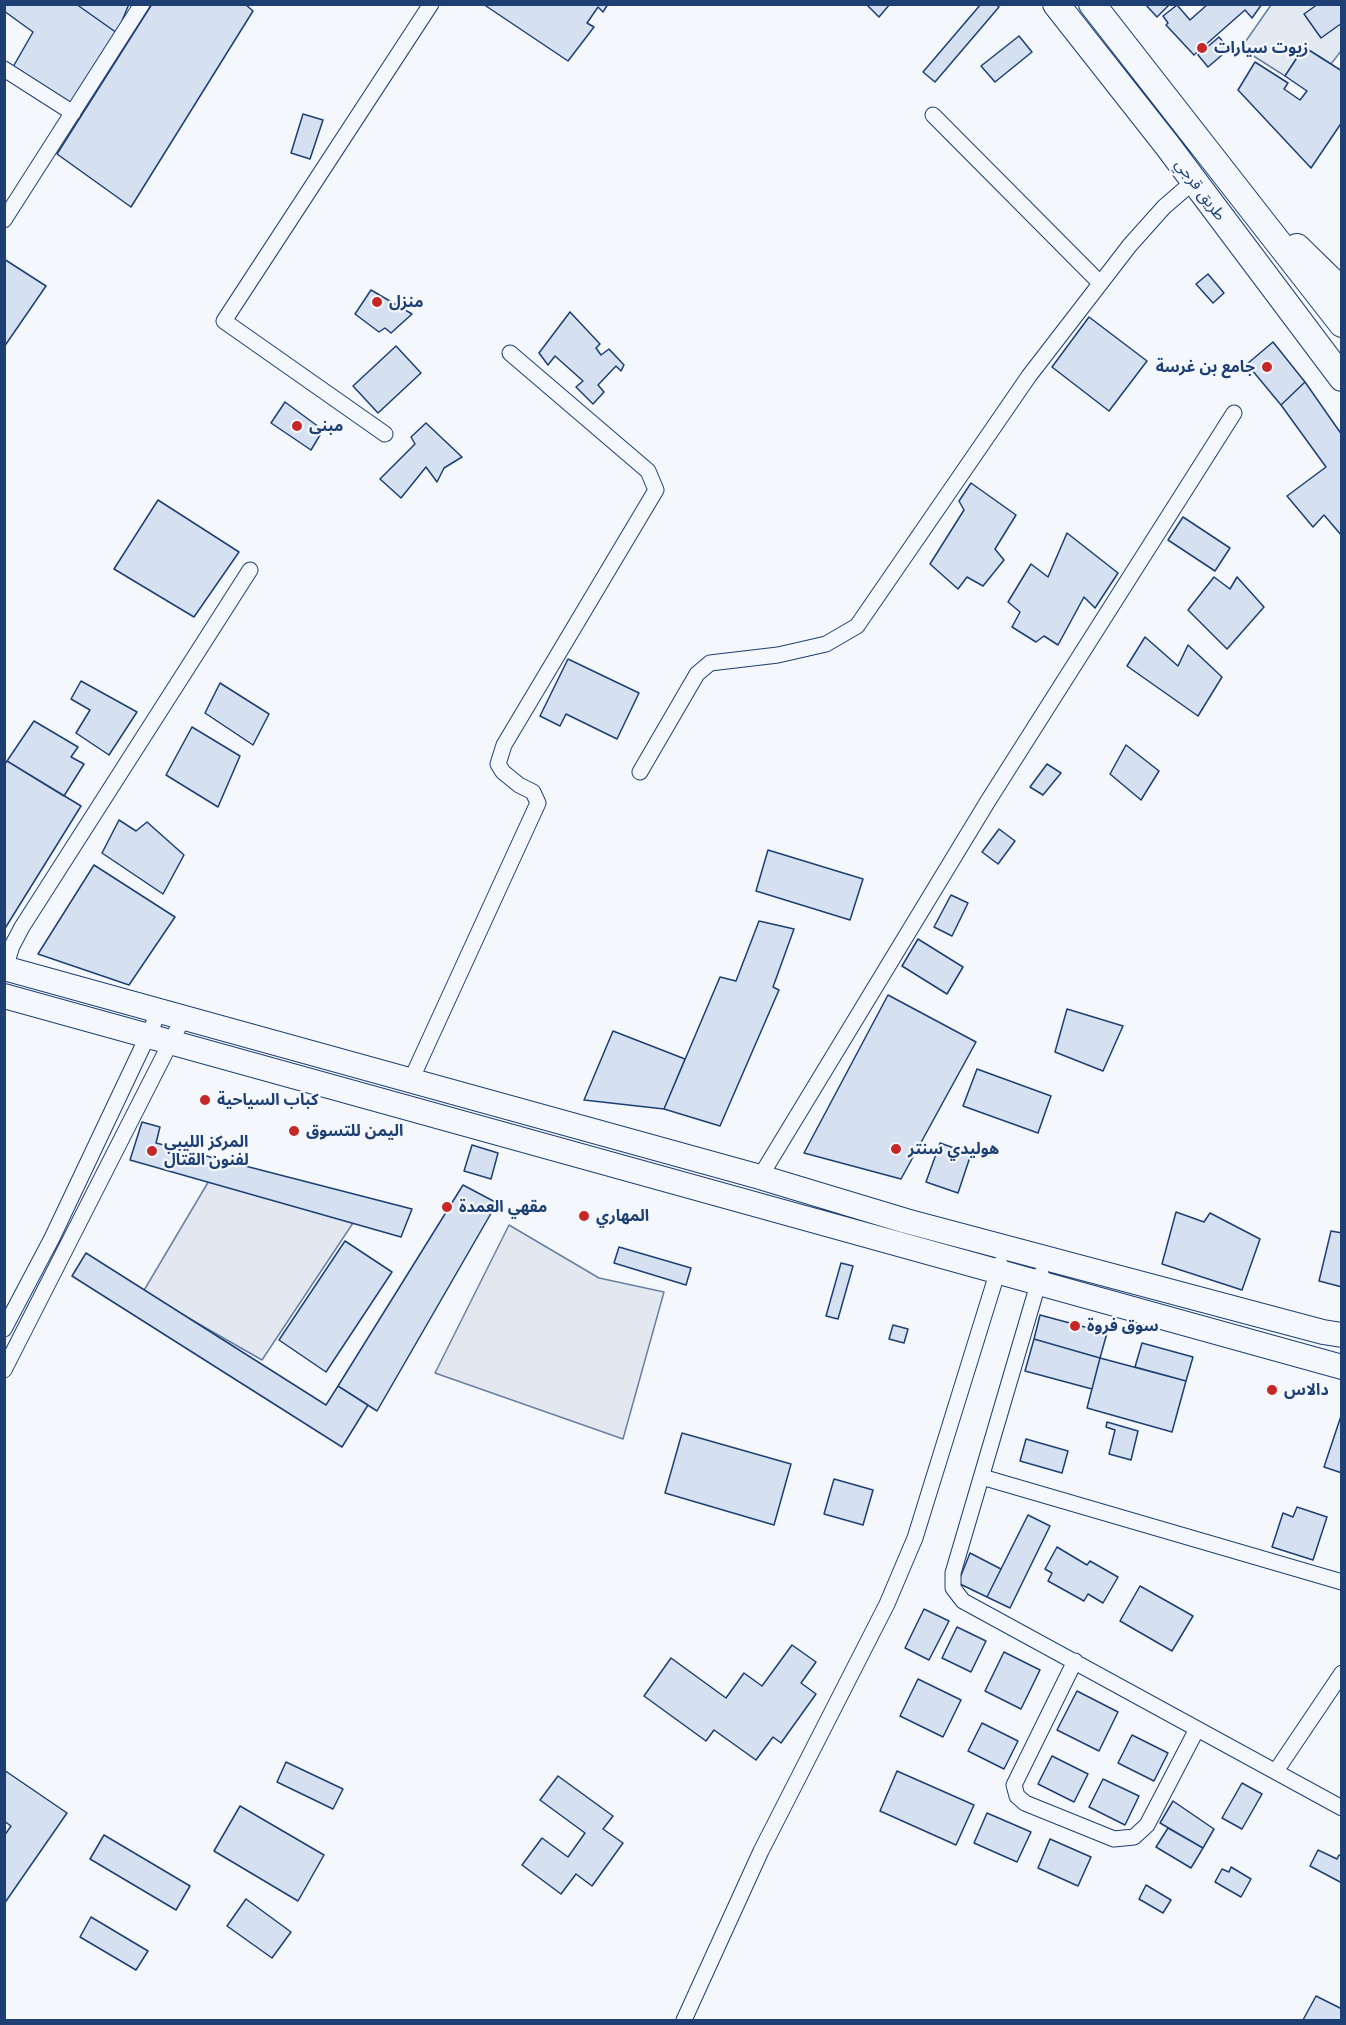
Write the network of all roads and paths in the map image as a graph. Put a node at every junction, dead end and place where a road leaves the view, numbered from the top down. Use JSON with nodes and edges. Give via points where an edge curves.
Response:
{"nodes":[{"id":1,"x":142,"y":4,"type":"edge"},
{"id":2,"x":431,"y":4,"type":"edge"},
{"id":3,"x":1056,"y":4,"type":"edge"},
{"id":4,"x":1092,"y":4,"type":"edge"},
{"id":5,"x":4,"y":69,"type":"edge"},
{"id":6,"x":73,"y":113,"type":"junction"},
{"id":7,"x":933,"y":115,"type":"dead end"},
{"id":8,"x":1194,"y":181,"type":"junction"},
{"id":9,"x":1240,"y":195,"type":"junction"},
{"id":10,"x":4,"y":220,"type":"edge"},
{"id":11,"x":1100,"y":282,"type":"junction"},
{"id":12,"x":1341,"y":291,"type":"edge"},
{"id":13,"x":1341,"y":324,"type":"edge"},
{"id":14,"x":510,"y":353,"type":"dead end"},
{"id":15,"x":1325,"y":357,"type":"junction"},
{"id":16,"x":1341,"y":378,"type":"edge"},
{"id":17,"x":1341,"y":385,"type":"edge"},
{"id":18,"x":1234,"y":413,"type":"dead end"},
{"id":19,"x":385,"y":434,"type":"dead end"},
{"id":20,"x":250,"y":570,"type":"dead end"},
{"id":21,"x":640,"y":772,"type":"dead end"},
{"id":22,"x":5,"y":968,"type":"edge"},
{"id":23,"x":4,"y":996,"type":"edge"},
{"id":24,"x":159,"y":1012,"type":"junction"},
{"id":25,"x":183,"y":1018,"type":"junction"},
{"id":26,"x":159,"y":1038,"type":"junction"},
{"id":27,"x":411,"y":1080,"type":"junction"},
{"id":28,"x":760,"y":1176,"type":"junction"},
{"id":29,"x":52,"y":1238,"type":"junction"},
{"id":30,"x":68,"y":1246,"type":"junction"},
{"id":31,"x":1005,"y":1247,"type":"junction"},
{"id":32,"x":1045,"y":1258,"type":"junction"},
{"id":33,"x":999,"y":1271,"type":"junction"},
{"id":34,"x":1039,"y":1282,"type":"junction"},
{"id":35,"x":4,"y":1329,"type":"edge"},
{"id":36,"x":1341,"y":1335,"type":"edge"},
{"id":37,"x":1341,"y":1366,"type":"edge"},
{"id":38,"x":4,"y":1370,"type":"edge"},
{"id":39,"x":982,"y":1477,"type":"junction"},
{"id":40,"x":1341,"y":1582,"type":"edge"},
{"id":41,"x":1075,"y":1661,"type":"junction"},
{"id":42,"x":1341,"y":1673,"type":"edge"},
{"id":43,"x":1197,"y":1729,"type":"junction"},
{"id":44,"x":1276,"y":1771,"type":"junction"},
{"id":45,"x":1341,"y":1808,"type":"edge"},
{"id":46,"x":684,"y":2020,"type":"edge"}],
"edges":[{"from":1,"to":6,"type":"street"},
{"from":2,"to":19,"type":"street","via":[[224,321]]},
{"from":3,"to":8,"type":"highway","name":"طريق قرجي"},
{"from":4,"to":9,"type":"highway","name":"طريق قرجي"},
{"from":5,"to":6,"type":"street"},
{"from":6,"to":10,"type":"street"},
{"from":7,"to":11,"type":"street"},
{"from":8,"to":11,"type":"street","via":[[1147,225]]},
{"from":8,"to":15,"type":"highway","name":"طريق قرجي"},
{"from":9,"to":12,"type":"highway"},
{"from":9,"to":13,"type":"highway","name":"طريق قرجي"},
{"from":11,"to":21,"type":"street","via":[[1029,376],[857,626],[826,644],[778,655],[710,663],[697,674]]},
{"from":14,"to":27,"type":"street","via":[[648,471],[656,490],[504,745],[498,764],[511,779],[533,792],[538,803]]},
{"from":15,"to":16,"type":"highway","name":"طريق قرجي"},
{"from":15,"to":17,"type":"highway"},
{"from":18,"to":28,"type":"street","via":[[988,801]]},
{"from":20,"to":22,"type":"street","via":[[22,927]]},
{"from":22,"to":24,"type":"main road"},
{"from":23,"to":26,"type":"main road"},
{"from":24,"to":25,"type":"main road"},
{"from":24,"to":26,"type":"street"},
{"from":25,"to":26,"type":"street"},
{"from":25,"to":27,"type":"main road"},
{"from":26,"to":29,"type":"street"},
{"from":26,"to":30,"type":"street"},
{"from":26,"to":33,"type":"main road"},
{"from":27,"to":28,"type":"main road"},
{"from":28,"to":31,"type":"main road"},
{"from":29,"to":30,"type":"street"},
{"from":29,"to":35,"type":"street"},
{"from":30,"to":38,"type":"street"},
{"from":31,"to":32,"type":"main road"},
{"from":31,"to":33,"type":"street"},
{"from":32,"to":34,"type":"street"},
{"from":32,"to":36,"type":"main road"},
{"from":33,"to":34,"type":"main road"},
{"from":33,"to":46,"type":"street","via":[[915,1538],[887,1604],[761,1851]]},
{"from":34,"to":37,"type":"main road"},
{"from":34,"to":39,"type":"street"},
{"from":39,"to":40,"type":"street"},
{"from":39,"to":41,"type":"street","via":[[953,1573],[953,1588],[963,1601]]},
{"from":41,"to":43,"type":"street"},
{"from":41,"to":43,"type":"street","via":[[1014,1785],[1024,1803],[1114,1839],[1134,1837],[1147,1825]]},
{"from":42,"to":44,"type":"street"},
{"from":43,"to":44,"type":"street"},
{"from":44,"to":45,"type":"street"}]}
